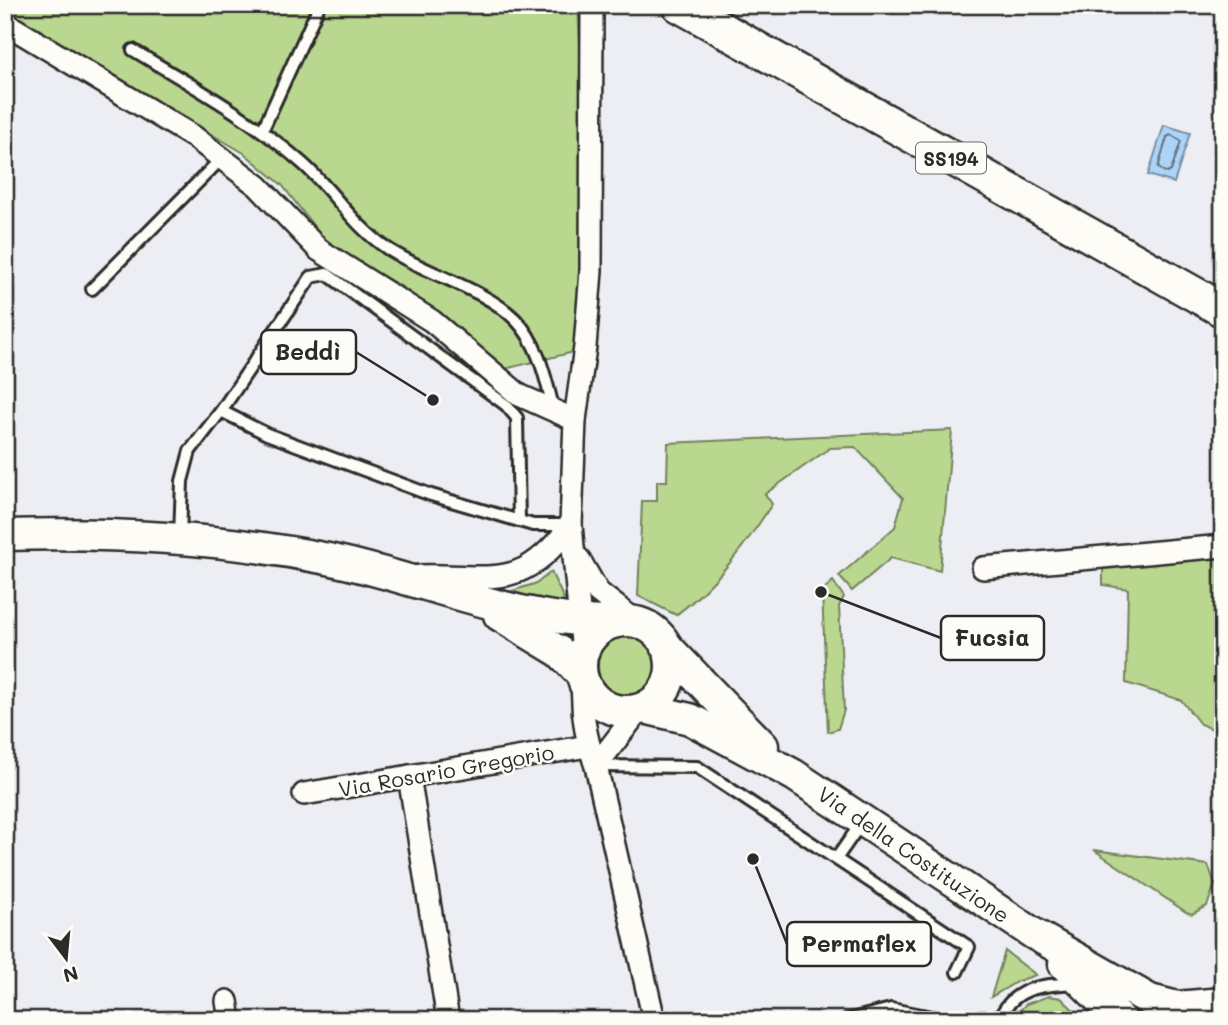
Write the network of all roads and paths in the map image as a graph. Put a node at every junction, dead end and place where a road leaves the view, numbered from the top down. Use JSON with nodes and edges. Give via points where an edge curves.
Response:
{"nodes":[{"id":1,"x":592,"y":5,"type":"edge"},
{"id":2,"x":679,"y":5,"type":"edge"},
{"id":3,"x":318,"y":8,"type":"dead end"},
{"id":4,"x":5,"y":23,"type":"edge"},
{"id":5,"x":134,"y":50,"type":"dead end"},
{"id":6,"x":263,"y":129,"type":"junction"},
{"id":7,"x":222,"y":158,"type":"junction"},
{"id":8,"x":92,"y":289,"type":"dead end"},
{"id":9,"x":1223,"y":310,"type":"edge"},
{"id":10,"x":221,"y":411,"type":"junction"},
{"id":11,"x":554,"y":411,"type":"junction"},
{"id":12,"x":575,"y":420,"type":"junction"},
{"id":13,"x":519,"y":521,"type":"junction"},
{"id":14,"x":571,"y":533,"type":"junction"},
{"id":15,"x":5,"y":535,"type":"edge"},
{"id":16,"x":180,"y":538,"type":"junction"},
{"id":17,"x":1223,"y":546,"type":"edge"},
{"id":18,"x":983,"y":568,"type":"dead end"},
{"id":19,"x":394,"y":576,"type":"junction"},
{"id":20,"x":474,"y":601,"type":"junction"},
{"id":21,"x":581,"y":622,"type":"junction"},
{"id":22,"x":628,"y":622,"type":"junction"},
{"id":23,"x":667,"y":647,"type":"junction"},
{"id":24,"x":582,"y":669,"type":"junction"},
{"id":25,"x":642,"y":709,"type":"junction"},
{"id":26,"x":592,"y":756,"type":"junction"},
{"id":27,"x":794,"y":775,"type":"junction"},
{"id":28,"x":409,"y":776,"type":"junction"},
{"id":29,"x":304,"y":794,"type":"dead end"},
{"id":30,"x":864,"y":820,"type":"junction"},
{"id":31,"x":836,"y":859,"type":"junction"},
{"id":32,"x":1034,"y":934,"type":"junction"},
{"id":33,"x":957,"y":971,"type":"dead end"},
{"id":34,"x":1082,"y":983,"type":"junction"},
{"id":35,"x":1223,"y":1004,"type":"edge"},
{"id":36,"x":448,"y":1020,"type":"edge"},
{"id":37,"x":654,"y":1020,"type":"edge"},
{"id":38,"x":847,"y":1020,"type":"edge"},
{"id":39,"x":948,"y":1020,"type":"edge"},
{"id":40,"x":999,"y":1020,"type":"edge"},
{"id":41,"x":1121,"y":1020,"type":"edge"},
{"id":42,"x":1204,"y":1020,"type":"edge"}],
"edges":[{"from":1,"to":12,"type":"street","via":[[591,271]]},
{"from":2,"to":9,"type":"main road","number":"SS194"},
{"from":3,"to":6,"type":"lane"},
{"from":4,"to":7,"type":"street"},
{"from":5,"to":6,"type":"lane"},
{"from":6,"to":11,"type":"lane","via":[[388,250],[475,293],[515,319],[541,360]]},
{"from":7,"to":8,"type":"lane"},
{"from":7,"to":11,"type":"street","via":[[258,186],[319,250],[432,321],[519,395]]},
{"from":10,"to":13,"type":"lane","via":[[267,435],[431,495]]},
{"from":10,"to":13,"type":"lane","via":[[311,277],[327,274],[506,405],[517,418]]},
{"from":10,"to":16,"type":"lane","via":[[190,451],[182,481]]},
{"from":11,"to":12,"type":"street"},
{"from":12,"to":14,"type":"street"},
{"from":13,"to":14,"type":"lane"},
{"from":14,"to":19,"type":"street","via":[[516,574],[491,578]]},
{"from":14,"to":21,"type":"street"},
{"from":14,"to":22,"type":"street","via":[[584,572]]},
{"from":15,"to":16,"type":"main road"},
{"from":16,"to":19,"type":"main road","via":[[328,559]]},
{"from":17,"to":18,"type":"street"},
{"from":19,"to":20,"type":"main road"},
{"from":20,"to":21,"type":"main road"},
{"from":20,"to":24,"type":"main road","via":[[535,634]]},
{"from":21,"to":22,"type":"main road"},
{"from":21,"to":24,"type":"street"},
{"from":22,"to":23,"type":"main road","via":[[649,627]]},
{"from":22,"to":24,"type":"main road","via":[[596,632]]},
{"from":23,"to":25,"type":"main road","via":[[669,682],[655,702]]},
{"from":23,"to":27,"type":"main road"},
{"from":24,"to":25,"type":"main road","via":[[600,703],[626,712]]},
{"from":24,"to":26,"type":"street","via":[[582,710]]},
{"from":25,"to":26,"type":"street"},
{"from":25,"to":27,"type":"main road","via":[[690,719]]},
{"from":26,"to":28,"type":"street","name":"Via Rosario Gregorio"},
{"from":26,"to":31,"type":"lane","via":[[697,767]]},
{"from":26,"to":37,"type":"street"},
{"from":27,"to":30,"type":"main road","name":"Via della Costituzione"},
{"from":28,"to":29,"type":"street","name":"Via Rosario Gregorio"},
{"from":28,"to":36,"type":"street"},
{"from":30,"to":31,"type":"lane"},
{"from":30,"to":32,"type":"main road","name":"Via della Costituzione"},
{"from":31,"to":33,"type":"lane","via":[[969,947]]},
{"from":32,"to":34,"type":"main road"},
{"from":32,"to":35,"type":"main road","via":[[1150,1000],[1177,1007]]},
{"from":34,"to":40,"type":"lane","via":[[1037,985],[1018,994]]},
{"from":34,"to":41,"type":"main road"},
{"from":35,"to":42,"type":"main road"},
{"from":38,"to":39,"type":"lane","via":[[891,1009]]}]}
